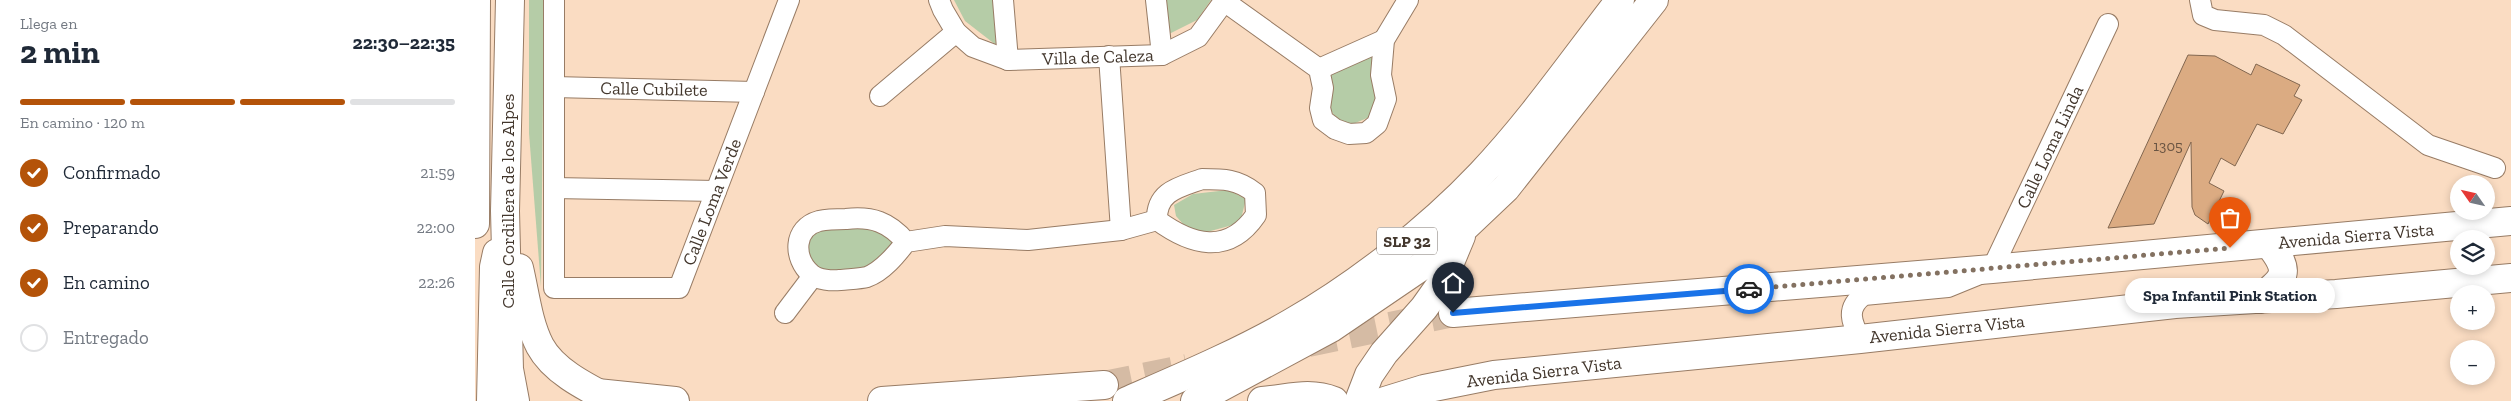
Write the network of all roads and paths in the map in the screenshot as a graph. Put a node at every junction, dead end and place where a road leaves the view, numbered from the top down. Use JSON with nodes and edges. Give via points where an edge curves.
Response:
{"nodes":[{"id":1,"x":476,"y":0,"type":"edge"},
{"id":2,"x":510,"y":0,"type":"edge"},
{"id":3,"x":554,"y":0,"type":"edge"},
{"id":4,"x":789,"y":0,"type":"edge"},
{"id":5,"x":939,"y":0,"type":"edge"},
{"id":6,"x":1003,"y":0,"type":"edge"},
{"id":7,"x":1157,"y":0,"type":"edge"},
{"id":8,"x":1408,"y":0,"type":"edge"},
{"id":9,"x":1609,"y":0,"type":"edge"},
{"id":10,"x":1620,"y":0,"type":"edge"},
{"id":11,"x":1655,"y":0,"type":"edge"},
{"id":12,"x":2200,"y":0,"type":"edge"},
{"id":13,"x":1224,"y":1,"type":"edge"},
{"id":14,"x":2108,"y":24,"type":"dead end"},
{"id":15,"x":957,"y":32,"type":"junction"},
{"id":16,"x":1384,"y":40,"type":"junction"},
{"id":17,"x":1584,"y":46,"type":"junction"},
{"id":18,"x":1162,"y":55,"type":"junction"},
{"id":19,"x":1109,"y":56,"type":"junction"},
{"id":20,"x":1008,"y":60,"type":"junction"},
{"id":21,"x":1319,"y":69,"type":"junction"},
{"id":22,"x":554,"y":87,"type":"junction"},
{"id":23,"x":754,"y":92,"type":"junction"},
{"id":24,"x":880,"y":96,"type":"dead end"},
{"id":25,"x":2495,"y":168,"type":"dead end"},
{"id":26,"x":554,"y":188,"type":"junction"},
{"id":27,"x":716,"y":191,"type":"junction"},
{"id":28,"x":475,"y":202,"type":"edge"},
{"id":29,"x":505,"y":211,"type":"junction"},
{"id":30,"x":1157,"y":220,"type":"junction"},
{"id":31,"x":2511,"y":221,"type":"edge"},
{"id":32,"x":1465,"y":226,"type":"junction"},
{"id":33,"x":1121,"y":230,"type":"junction"},
{"id":34,"x":906,"y":242,"type":"junction"},
{"id":35,"x":2269,"y":244,"type":"junction"},
{"id":36,"x":1992,"y":269,"type":"junction"},
{"id":37,"x":813,"y":276,"type":"junction"},
{"id":38,"x":2511,"y":278,"type":"edge"},
{"id":39,"x":2259,"y":299,"type":"junction"},
{"id":40,"x":785,"y":313,"type":"dead end"},
{"id":41,"x":1453,"y":313,"type":"tunnel mouth"},
{"id":42,"x":1861,"y":339,"type":"junction"},
{"id":43,"x":1104,"y":385,"type":"tunnel mouth"},
{"id":44,"x":605,"y":397,"type":"edge"},
{"id":45,"x":481,"y":401,"type":"edge"},
{"id":46,"x":491,"y":401,"type":"edge"},
{"id":47,"x":515,"y":401,"type":"edge"},
{"id":48,"x":675,"y":401,"type":"edge"},
{"id":49,"x":882,"y":401,"type":"edge"},
{"id":50,"x":1127,"y":401,"type":"edge"},
{"id":51,"x":1195,"y":401,"type":"edge"},
{"id":52,"x":1262,"y":401,"type":"edge"},
{"id":53,"x":1334,"y":401,"type":"edge"},
{"id":54,"x":1359,"y":401,"type":"edge"},
{"id":55,"x":1385,"y":401,"type":"edge"}],
"edges":[{"from":1,"to":28,"type":"main road","name":"Calle Cordillera de los Alpes"},
{"from":2,"to":29,"type":"main road","name":"Calle Cordillera de los Alpes"},
{"from":3,"to":22,"type":"street"},
{"from":4,"to":23,"type":"street","name":"Calle Loma Verde"},
{"from":5,"to":15,"type":"street","name":"Villa de Caleza"},
{"from":6,"to":20,"type":"street"},
{"from":7,"to":18,"type":"street"},
{"from":8,"to":16,"type":"street"},
{"from":9,"to":17,"type":"street"},
{"from":10,"to":17,"type":"main road","number":"SLP 32"},
{"from":11,"to":32,"type":"main road","number":"SLP 32","via":[[1505,188]]},
{"from":12,"to":25,"type":"street","via":[[2203,15],[2215,20],[2264,25],[2283,35],[2428,145]]},
{"from":13,"to":18,"type":"street","name":"Villa de Caleza","via":[[1198,37]]},
{"from":13,"to":21,"type":"street"},
{"from":14,"to":36,"type":"street","name":"Calle Loma Linda"},
{"from":15,"to":20,"type":"street","name":"Villa de Caleza","via":[[973,47]]},
{"from":15,"to":24,"type":"street"},
{"from":16,"to":21,"type":"street"},
{"from":16,"to":21,"type":"street","via":[[1381,75],[1386,99],[1377,124],[1366,133],[1342,132],[1323,120],[1323,88]]},
{"from":17,"to":50,"type":"main road","number":"SLP 32","via":[[1545,101],[1480,175],[1418,233],[1359,278],[1291,323],[1208,366]]},
{"from":18,"to":19,"type":"street","name":"Villa de Caleza"},
{"from":19,"to":20,"type":"street","name":"Villa de Caleza"},
{"from":19,"to":33,"type":"street"},
{"from":22,"to":23,"type":"street","name":"Calle Cubilete"},
{"from":22,"to":26,"type":"street"},
{"from":23,"to":27,"type":"street","name":"Calle Loma Verde"},
{"from":26,"to":27,"type":"street"},
{"from":26,"to":27,"type":"street","name":"Calle Loma Verde","via":[[554,288],[679,288]]},
{"from":28,"to":45,"type":"main road","name":"Calle Cordillera de los Alpes","via":[[484,266]]},
{"from":29,"to":44,"type":"main road","via":[[540,346],[555,364]]},
{"from":29,"to":46,"type":"main road","via":[[494,267]]},
{"from":29,"to":47,"type":"main road","name":"Calle Cordillera de los Alpes","via":[[509,369]]},
{"from":30,"to":30,"type":"street","via":[[1157,210],[1169,191],[1202,179],[1229,179],[1255,193],[1256,215],[1251,223],[1240,233],[1213,243],[1177,235]]},
{"from":30,"to":33,"type":"street"},
{"from":31,"to":35,"type":"main road","name":"Avenida Sierra Vista"},
{"from":32,"to":51,"type":"main road","number":"SLP 32","via":[[1428,262],[1331,328]]},
{"from":32,"to":54,"type":"main road","via":[[1441,284],[1384,353],[1369,375]]},
{"from":33,"to":34,"type":"street","via":[[1028,240],[945,236]]},
{"from":34,"to":37,"type":"street","via":[[893,260],[867,277],[832,281]]},
{"from":34,"to":37,"type":"street","via":[[882,221],[863,217],[819,221],[804,230],[798,241],[799,261]]},
{"from":35,"to":36,"type":"main road","name":"Avenida Sierra Vista"},
{"from":35,"to":39,"type":"main road","via":[[2282,260],[2284,270],[2279,283]]},
{"from":36,"to":41,"type":"main road","name":"Avenida Sierra Vista"},
{"from":36,"to":42,"type":"street","via":[[1948,287],[1864,295],[1857,300],[1851,321]]},
{"from":37,"to":40,"type":"street"},
{"from":38,"to":39,"type":"main road","name":"Avenida Sierra Vista"},
{"from":39,"to":42,"type":"main road","name":"Avenida Sierra Vista","via":[[2175,304]]},
{"from":42,"to":55,"type":"main road","name":"Avenida Sierra Vista","via":[[1494,375],[1424,389]]},
{"from":43,"to":49,"type":"main road"},
{"from":44,"to":48,"type":"main road"},
{"from":52,"to":53,"type":"main road","via":[[1297,394]]}]}
